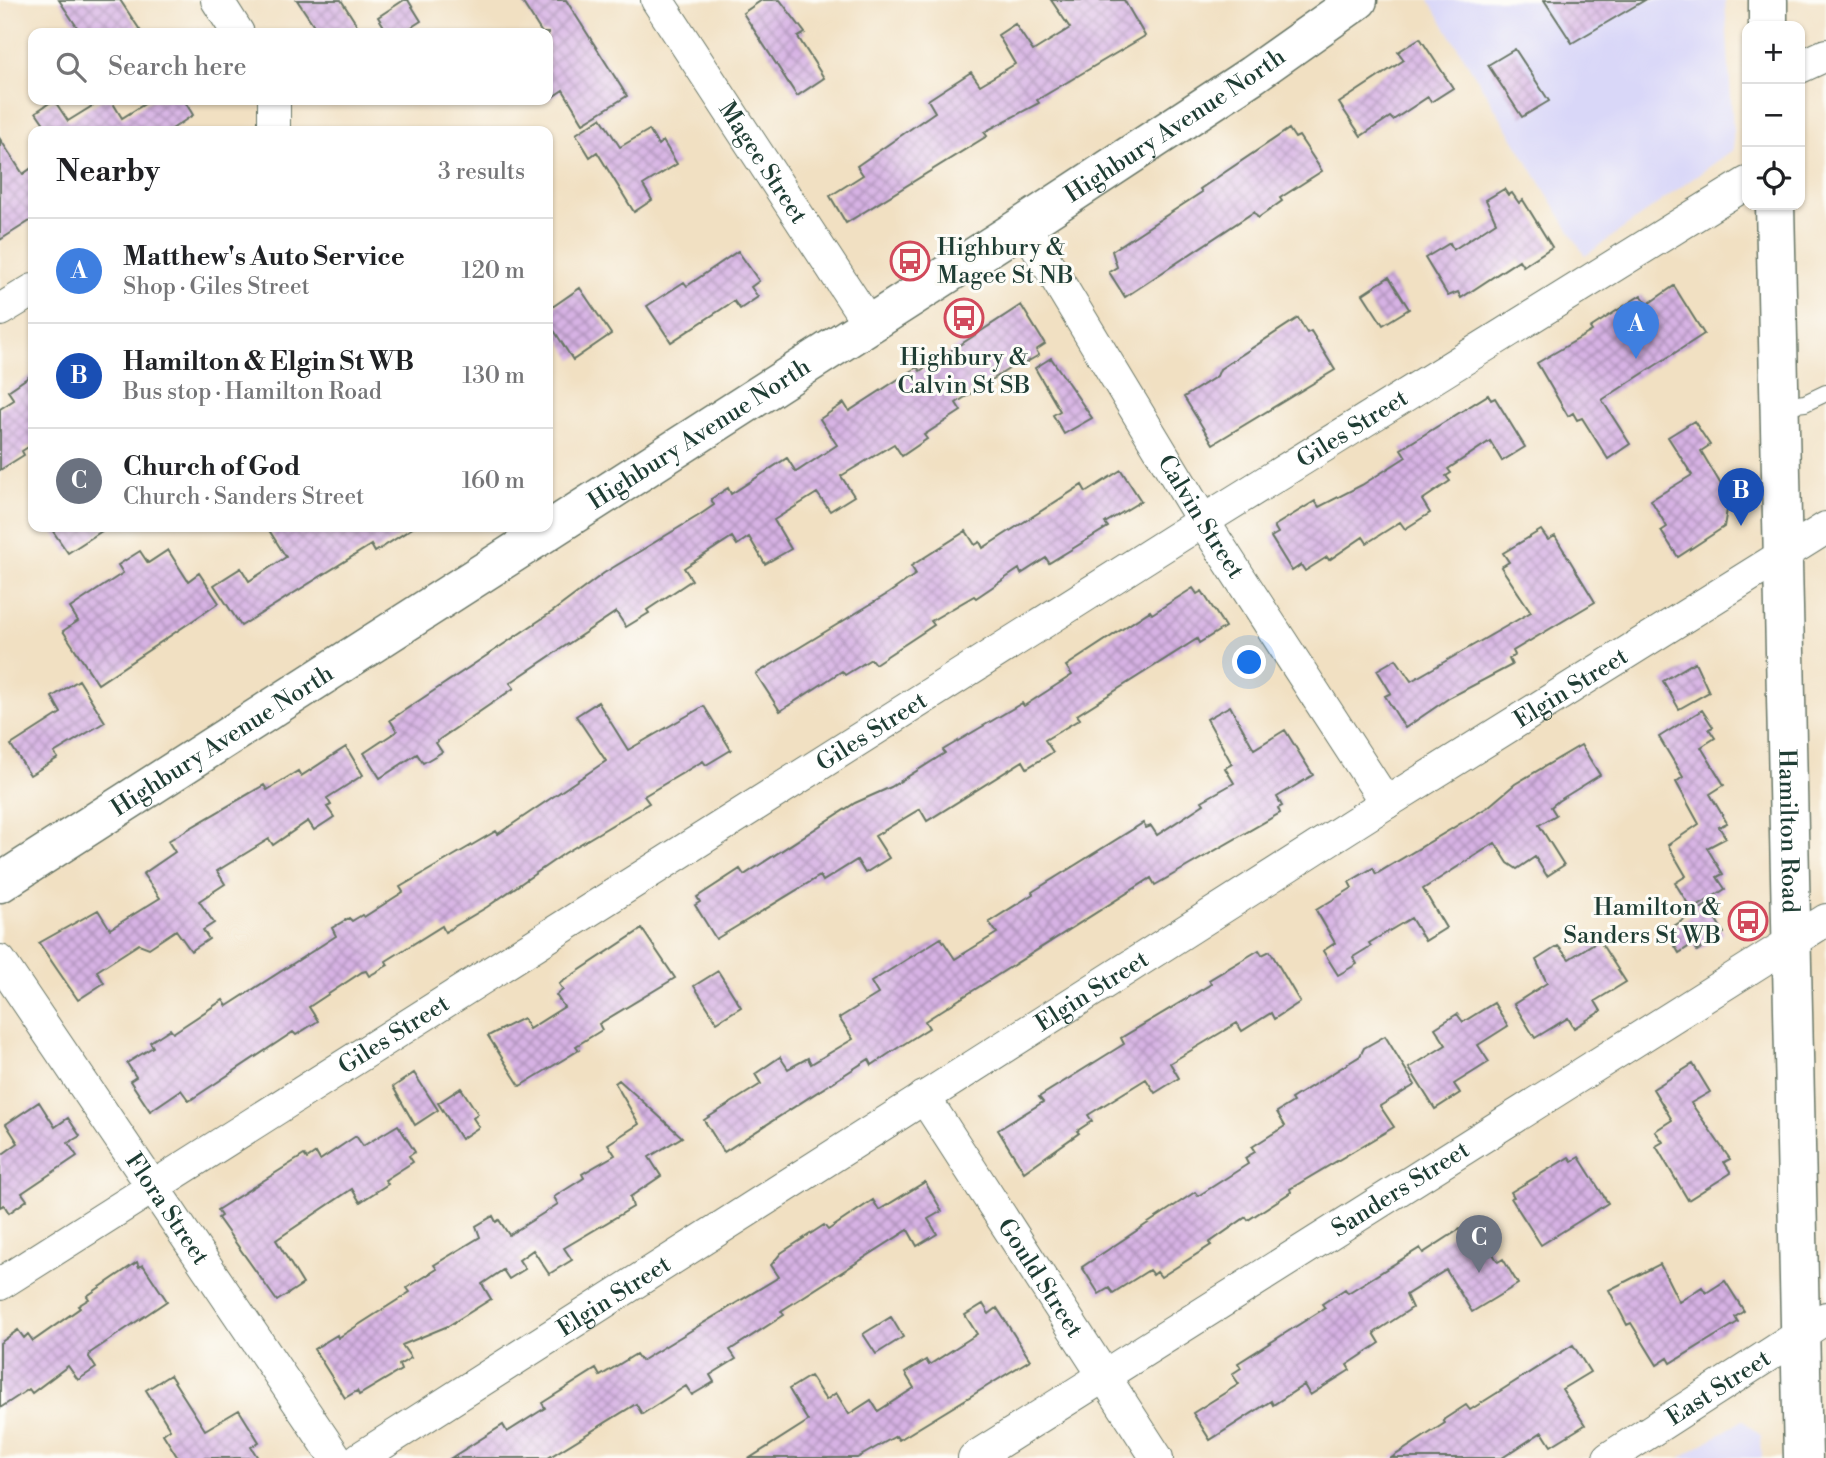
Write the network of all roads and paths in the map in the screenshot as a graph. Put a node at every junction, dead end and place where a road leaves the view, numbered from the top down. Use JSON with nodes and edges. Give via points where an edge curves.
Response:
{"nodes":[{"id":1,"x":217,"y":0,"type":"edge"},
{"id":2,"x":657,"y":0,"type":"edge"},
{"id":3,"x":1359,"y":0,"type":"edge"},
{"id":4,"x":1768,"y":0,"type":"edge"},
{"id":5,"x":1768,"y":21,"type":"edge"},
{"id":6,"x":236,"y":28,"type":"edge"},
{"id":7,"x":1826,"y":55,"type":"edge"},
{"id":8,"x":1805,"y":65,"type":"edge"},
{"id":9,"x":274,"y":105,"type":"edge"},
{"id":10,"x":274,"y":126,"type":"edge"},
{"id":11,"x":1742,"y":186,"type":"edge"},
{"id":12,"x":1774,"y":210,"type":"edge"},
{"id":13,"x":1024,"y":225,"type":"junction"},
{"id":14,"x":28,"y":293,"type":"edge"},
{"id":15,"x":0,"y":310,"type":"edge"},
{"id":16,"x":869,"y":324,"type":"junction"},
{"id":17,"x":1826,"y":393,"type":"edge"},
{"id":18,"x":1780,"y":406,"type":"junction"},
{"id":19,"x":1203,"y":521,"type":"junction"},
{"id":20,"x":553,"y":527,"type":"edge"},
{"id":21,"x":1826,"y":528,"type":"edge"},
{"id":22,"x":546,"y":532,"type":"edge"},
{"id":23,"x":1784,"y":555,"type":"junction"},
{"id":24,"x":1386,"y":803,"type":"junction"},
{"id":25,"x":0,"y":883,"type":"edge"},
{"id":26,"x":1826,"y":920,"type":"edge"},
{"id":27,"x":1792,"y":941,"type":"junction"},
{"id":28,"x":0,"y":961,"type":"edge"},
{"id":29,"x":924,"y":1097,"type":"junction"},
{"id":30,"x":151,"y":1188,"type":"junction"},
{"id":31,"x":0,"y":1284,"type":"edge"},
{"id":32,"x":1813,"y":1326,"type":"edge"},
{"id":33,"x":1106,"y":1375,"type":"junction"},
{"id":34,"x":336,"y":1458,"type":"edge"},
{"id":35,"x":360,"y":1458,"type":"edge"},
{"id":36,"x":974,"y":1458,"type":"edge"},
{"id":37,"x":1157,"y":1458,"type":"edge"},
{"id":38,"x":1608,"y":1458,"type":"edge"},
{"id":39,"x":1803,"y":1458,"type":"edge"}],
"edges":[{"from":1,"to":6,"type":"street"},
{"from":2,"to":16,"type":"street","name":"Magee Street"},
{"from":3,"to":13,"type":"main road","name":"Highbury Avenue North"},
{"from":4,"to":5,"type":"main road"},
{"from":7,"to":8,"type":"street"},
{"from":9,"to":10,"type":"street"},
{"from":11,"to":19,"type":"street","name":"Giles Street"},
{"from":12,"to":18,"type":"main road","name":"Hamilton Road"},
{"from":13,"to":16,"type":"main road","name":"Highbury Avenue North"},
{"from":13,"to":19,"type":"street","name":"Calvin Street"},
{"from":14,"to":15,"type":"street"},
{"from":16,"to":20,"type":"main road","name":"Highbury Avenue North"},
{"from":17,"to":18,"type":"lane","via":[[1805,403]]},
{"from":18,"to":23,"type":"main road","name":"Hamilton Road"},
{"from":19,"to":24,"type":"street","name":"Calvin Street"},
{"from":19,"to":30,"type":"street","name":"Giles Street"},
{"from":21,"to":23,"type":"street","name":"Elgin Street"},
{"from":22,"to":25,"type":"main road","name":"Highbury Avenue North"},
{"from":23,"to":24,"type":"street","name":"Elgin Street"},
{"from":23,"to":27,"type":"main road","name":"Hamilton Road"},
{"from":24,"to":29,"type":"street","name":"Elgin Street"},
{"from":26,"to":27,"type":"street","name":"Sanders Street"},
{"from":27,"to":32,"type":"main road","name":"Hamilton Road"},
{"from":27,"to":33,"type":"street","name":"Sanders Street"},
{"from":28,"to":30,"type":"street","name":"Flora Street"},
{"from":29,"to":33,"type":"street","name":"Gould Street"},
{"from":29,"to":35,"type":"street","name":"Elgin Street"},
{"from":30,"to":31,"type":"street","name":"Giles Street"},
{"from":30,"to":34,"type":"street","name":"Flora Street"},
{"from":32,"to":38,"type":"street","name":"East Street"},
{"from":32,"to":39,"type":"main road","name":"Hamilton Road"},
{"from":33,"to":36,"type":"street","name":"Sanders Street"},
{"from":33,"to":37,"type":"street","name":"Gould Street"}]}
